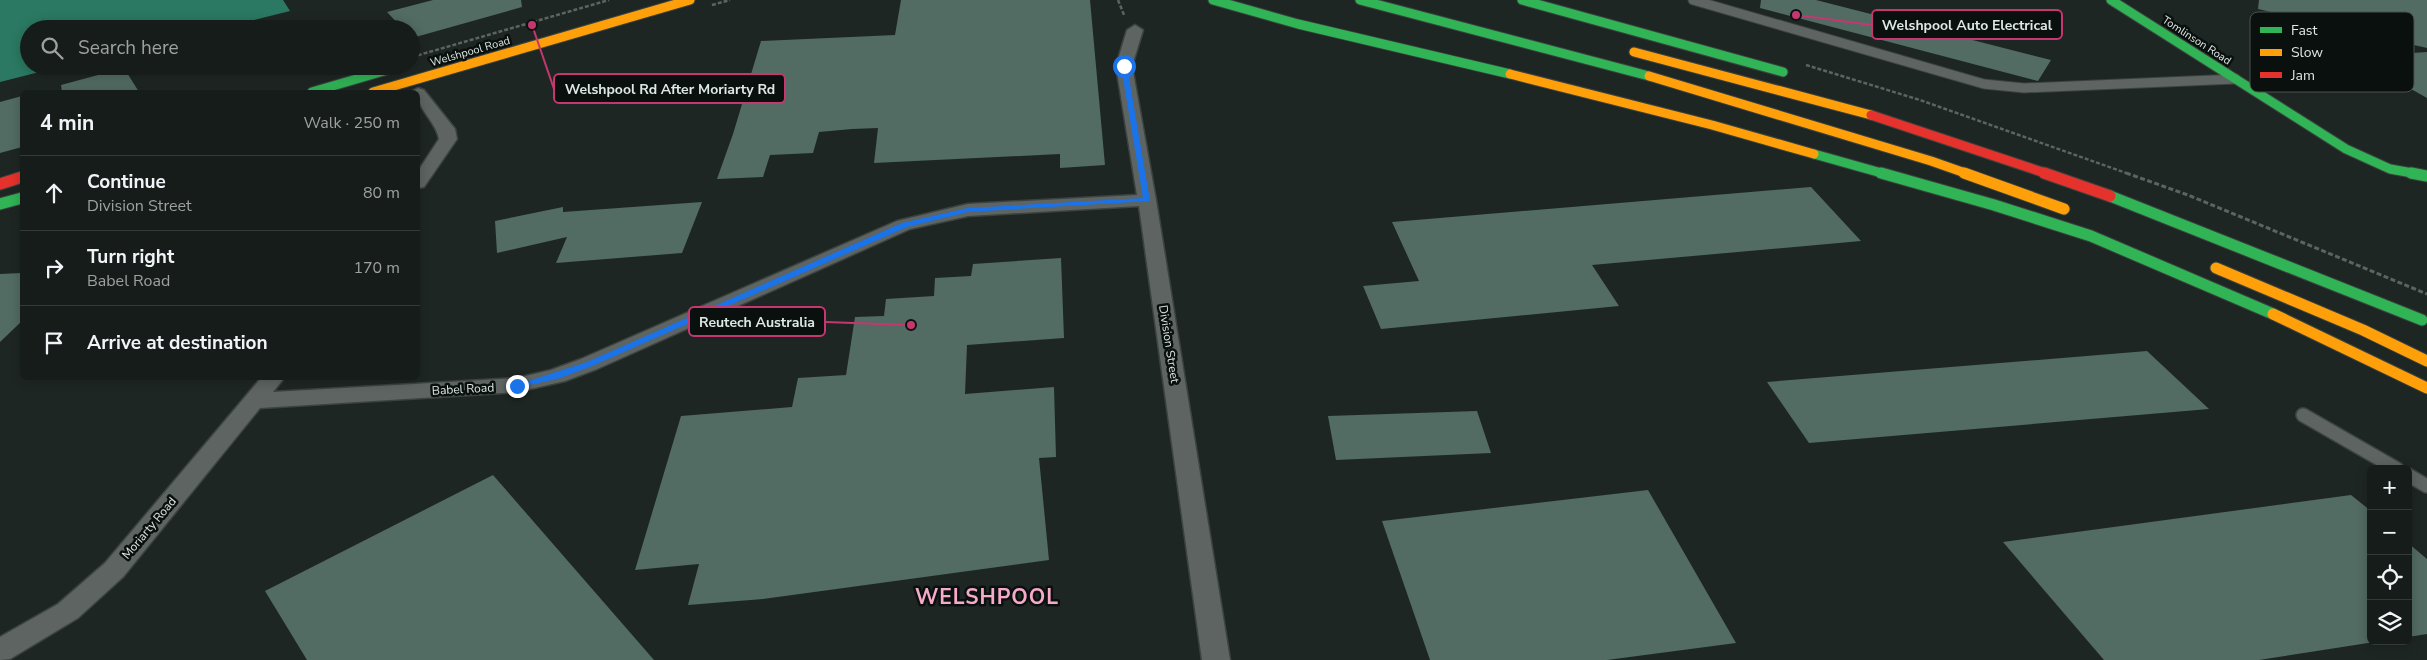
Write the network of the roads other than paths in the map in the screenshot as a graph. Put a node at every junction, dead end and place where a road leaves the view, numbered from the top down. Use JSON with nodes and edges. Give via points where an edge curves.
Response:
{"nodes":[{"id":1,"x":1213,"y":0,"type":"edge"},
{"id":2,"x":1360,"y":0,"type":"edge"},
{"id":3,"x":1522,"y":0,"type":"edge"},
{"id":4,"x":1693,"y":0,"type":"edge"},
{"id":5,"x":2111,"y":0,"type":"edge"},
{"id":6,"x":680,"y":1,"type":"edge"},
{"id":7,"x":1135,"y":30,"type":"dead end"},
{"id":8,"x":551,"y":40,"type":"junction"},
{"id":9,"x":1618,"y":48,"type":"dead end"},
{"id":10,"x":458,"y":53,"type":"dead end"},
{"id":11,"x":371,"y":75,"type":"edge"},
{"id":12,"x":404,"y":75,"type":"edge"},
{"id":13,"x":1795,"y":76,"type":"dead end"},
{"id":14,"x":2236,"y":80,"type":"junction"},
{"id":15,"x":414,"y":89,"type":"edge"},
{"id":16,"x":2250,"y":89,"type":"edge"},
{"id":17,"x":319,"y":90,"type":"edge"},
{"id":18,"x":400,"y":90,"type":"edge"},
{"id":19,"x":2255,"y":92,"type":"edge"},
{"id":20,"x":420,"y":96,"type":"edge"},
{"id":21,"x":2090,"y":176,"type":"dead end"},
{"id":22,"x":2427,"y":176,"type":"edge"},
{"id":23,"x":20,"y":178,"type":"edge"},
{"id":24,"x":420,"y":180,"type":"edge"},
{"id":25,"x":0,"y":184,"type":"edge"},
{"id":26,"x":20,"y":199,"type":"edge"},
{"id":27,"x":1147,"y":200,"type":"junction"},
{"id":28,"x":0,"y":204,"type":"edge"},
{"id":29,"x":2079,"y":215,"type":"dead end"},
{"id":30,"x":2208,"y":265,"type":"dead end"},
{"id":31,"x":2425,"y":321,"type":"edge"},
{"id":32,"x":2427,"y":361,"type":"edge"},
{"id":33,"x":271,"y":380,"type":"edge"},
{"id":34,"x":2427,"y":388,"type":"edge"},
{"id":35,"x":255,"y":401,"type":"junction"},
{"id":36,"x":2303,"y":415,"type":"dead end"},
{"id":37,"x":2390,"y":465,"type":"edge"},
{"id":38,"x":2412,"y":477,"type":"edge"},
{"id":39,"x":2427,"y":486,"type":"edge"},
{"id":40,"x":0,"y":651,"type":"edge"},
{"id":41,"x":1216,"y":660,"type":"edge"}],
"edges":[{"from":1,"to":34,"type":"main road","via":[[1298,24],[1449,58],[1712,125],[2091,236],[2308,329]]},
{"from":2,"to":29,"type":"main road","via":[[1650,76],[1931,161]]},
{"from":3,"to":13,"type":"main road"},
{"from":4,"to":14,"type":"lane","via":[[1984,84],[2024,88]]},
{"from":5,"to":14,"type":"main road","name":"Tomlinson Road"},
{"from":6,"to":8,"type":"main road","name":"Welshpool Road"},
{"from":7,"to":27,"type":"street","name":"Division Street","via":[[1124,66]]},
{"from":8,"to":10,"type":"main road","via":[[476,55]]},
{"from":8,"to":15,"type":"main road","name":"Welshpool Road"},
{"from":9,"to":31,"type":"main road","via":[[1876,116],[2010,160],[2145,209]]},
{"from":11,"to":17,"type":"main road"},
{"from":12,"to":15,"type":"street"},
{"from":14,"to":16,"type":"main road","name":"Tomlinson Road"},
{"from":15,"to":18,"type":"main road","name":"Welshpool Road"},
{"from":19,"to":22,"type":"main road","name":"Tomlinson Road","via":[[2346,150],[2390,169]]},
{"from":20,"to":24,"type":"street","via":[[446,129],[448,139]]},
{"from":21,"to":31,"type":"main road"},
{"from":23,"to":25,"type":"main road"},
{"from":26,"to":28,"type":"main road"},
{"from":27,"to":35,"type":"street","name":"Babel Road","via":[[968,210],[904,225],[590,364],[517,386]]},
{"from":27,"to":41,"type":"street","name":"Division Street"},
{"from":30,"to":32,"type":"main road","via":[[2363,330]]},
{"from":33,"to":35,"type":"street","name":"Moriarty Road"},
{"from":35,"to":40,"type":"street","name":"Moriarty Road","via":[[114,570],[68,611]]},
{"from":36,"to":37,"type":"lane"},
{"from":38,"to":39,"type":"lane"}]}
